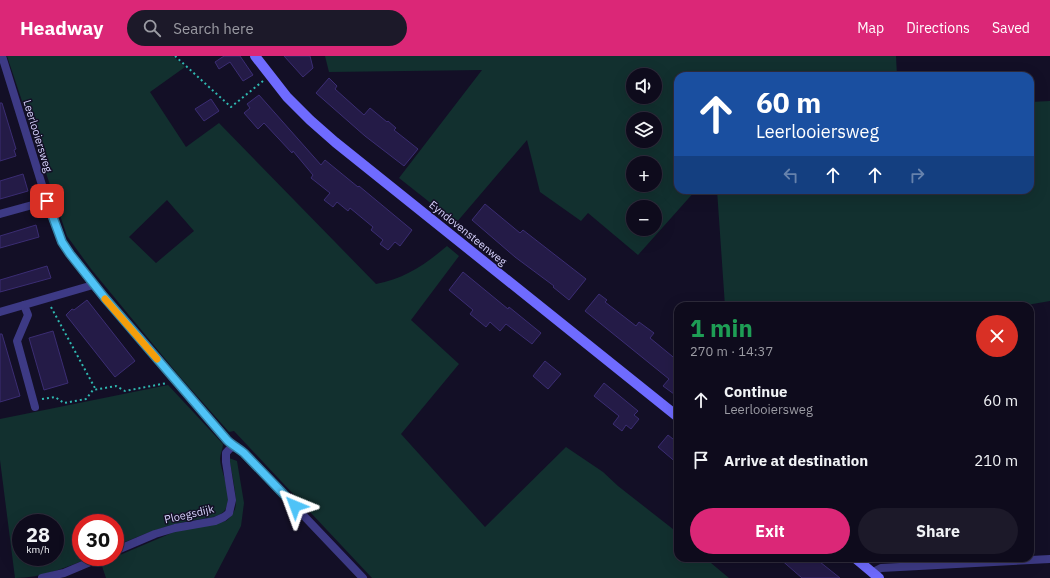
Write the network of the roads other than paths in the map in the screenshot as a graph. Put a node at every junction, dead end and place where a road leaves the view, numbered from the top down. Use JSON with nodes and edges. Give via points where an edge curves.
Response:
{"nodes":[{"id":1,"x":2,"y":56,"type":"edge"},
{"id":2,"x":255,"y":56,"type":"edge"},
{"id":3,"x":47,"y":201,"type":"junction"},
{"id":4,"x":0,"y":214,"type":"edge"},
{"id":5,"x":94,"y":285,"type":"junction"},
{"id":6,"x":24,"y":305,"type":"junction"},
{"id":7,"x":0,"y":312,"type":"edge"},
{"id":8,"x":34,"y":404,"type":"road end"},
{"id":9,"x":674,"y":413,"type":"edge"},
{"id":10,"x":234,"y":447,"type":"junction"},
{"id":11,"x":124,"y":547,"type":"edge"},
{"id":12,"x":1050,"y":559,"type":"edge"},
{"id":13,"x":1034,"y":560,"type":"edge"},
{"id":14,"x":860,"y":562,"type":"edge"},
{"id":15,"x":994,"y":562,"type":"edge"},
{"id":16,"x":81,"y":566,"type":"edge"},
{"id":17,"x":876,"y":575,"type":"edge"},
{"id":18,"x":42,"y":578,"type":"edge"},
{"id":19,"x":363,"y":578,"type":"edge"}],
"edges":[{"from":1,"to":3,"type":"street","name":"Leerlooiersweg"},
{"from":2,"to":9,"type":"street","name":"Eyndovensteenweg","via":[[286,97],[340,146]]},
{"from":3,"to":4,"type":"street"},
{"from":3,"to":5,"type":"street","name":"Leerlooiersweg","via":[[62,242]]},
{"from":5,"to":6,"type":"street"},
{"from":5,"to":10,"type":"street","name":"Leerlooiersweg"},
{"from":6,"to":7,"type":"street"},
{"from":6,"to":8,"type":"street","via":[[28,315],[17,341]]},
{"from":10,"to":11,"type":"street","name":"Ploegsdijk","via":[[226,453],[232,500],[229,513],[215,521],[168,530]]},
{"from":10,"to":19,"type":"street","via":[[244,453]]},
{"from":12,"to":13,"type":"street"},
{"from":14,"to":17,"type":"street"},
{"from":15,"to":17,"type":"street","via":[[881,568]]},
{"from":16,"to":18,"type":"street"}]}
